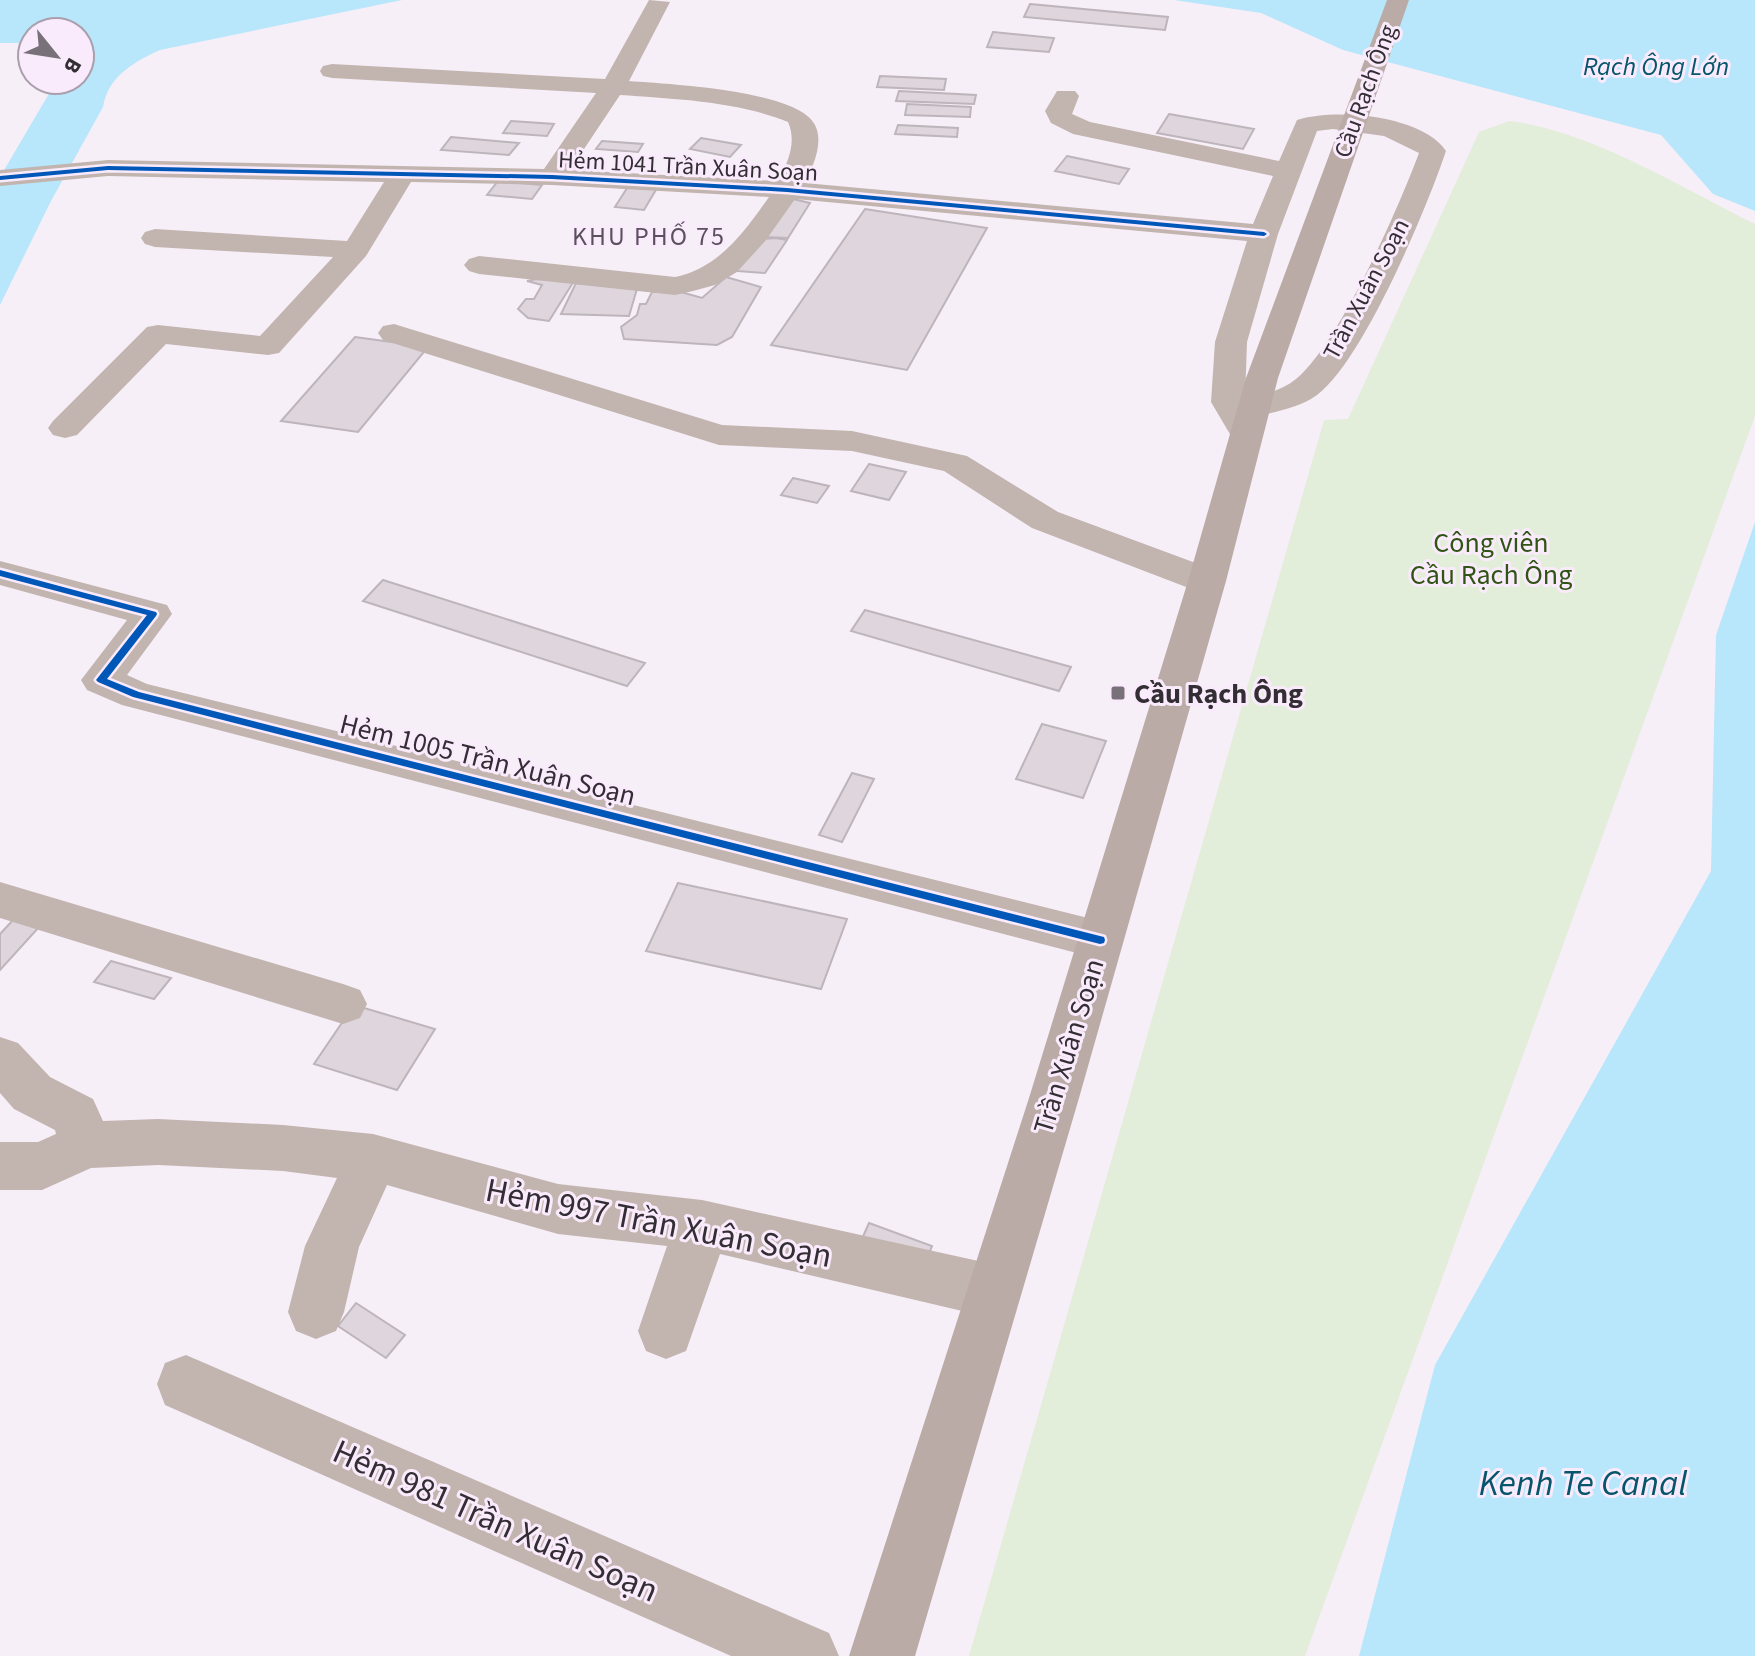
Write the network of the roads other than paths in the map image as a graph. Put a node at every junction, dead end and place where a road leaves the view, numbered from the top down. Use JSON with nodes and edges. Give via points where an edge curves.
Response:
{"nodes":[{"id":1,"x":1398,"y":0,"type":"edge"},
{"id":2,"x":659,"y":2,"type":"dead end"},
{"id":3,"x":332,"y":71,"type":"dead end"},
{"id":4,"x":613,"y":88,"type":"junction"},
{"id":5,"x":1066,"y":96,"type":"dead end"},
{"id":6,"x":1287,"y":171,"type":"junction"},
{"id":7,"x":401,"y":176,"type":"junction"},
{"id":8,"x":552,"y":177,"type":"junction"},
{"id":9,"x":0,"y":178,"type":"edge"},
{"id":10,"x":787,"y":190,"type":"junction"},
{"id":11,"x":1264,"y":234,"type":"junction"},
{"id":12,"x":155,"y":238,"type":"dead end"},
{"id":13,"x":356,"y":250,"type":"junction"},
{"id":14,"x":479,"y":265,"type":"dead end"},
{"id":15,"x":394,"y":333,"type":"dead end"},
{"id":16,"x":1253,"y":406,"type":"junction"},
{"id":17,"x":65,"y":428,"type":"dead end"},
{"id":18,"x":0,"y":573,"type":"edge"},
{"id":19,"x":1207,"y":581,"type":"junction"},
{"id":20,"x":0,"y":900,"type":"edge"},
{"id":21,"x":1100,"y":940,"type":"junction"},
{"id":22,"x":343,"y":1004,"type":"dead end"},
{"id":23,"x":0,"y":1058,"type":"edge"},
{"id":24,"x":86,"y":1145,"type":"junction"},
{"id":25,"x":373,"y":1158,"type":"junction"},
{"id":26,"x":0,"y":1166,"type":"edge"},
{"id":27,"x":702,"y":1225,"type":"junction"},
{"id":28,"x":992,"y":1291,"type":"junction"},
{"id":29,"x":316,"y":1312,"type":"dead end"},
{"id":30,"x":666,"y":1331,"type":"dead end"},
{"id":31,"x":186,"y":1384,"type":"dead end"},
{"id":32,"x":806,"y":1656,"type":"edge"},
{"id":33,"x":882,"y":1656,"type":"edge"}],
"edges":[{"from":1,"to":16,"type":"main road","name":"Cầu Rạch Ông"},
{"from":2,"to":4,"type":"street"},
{"from":3,"to":4,"type":"street"},
{"from":4,"to":8,"type":"street"},
{"from":4,"to":10,"type":"street","via":[[739,99],[797,117],[806,133]]},
{"from":5,"to":6,"type":"street","via":[[1060,118],[1082,128]]},
{"from":6,"to":11,"type":"street"},
{"from":6,"to":16,"type":"street","name":"Trần Xuân Soạn","via":[[1306,126],[1323,120],[1416,136],[1433,151],[1363,303],[1320,374],[1276,403]]},
{"from":7,"to":8,"type":"street","name":"Hẻm 1041 Trần Xuân Soạn"},
{"from":7,"to":9,"type":"street","name":"Hẻm 1041 Trần Xuân Soạn","via":[[108,168]]},
{"from":7,"to":13,"type":"street"},
{"from":8,"to":10,"type":"street","name":"Hẻm 1041 Trần Xuân Soạn"},
{"from":10,"to":11,"type":"street","name":"Hẻm 1041 Trần Xuân Soạn"},
{"from":10,"to":14,"type":"street","via":[[739,252],[704,279],[675,286],[634,284]]},
{"from":11,"to":16,"type":"street","via":[[1228,367],[1228,402]]},
{"from":12,"to":13,"type":"street"},
{"from":13,"to":17,"type":"street","via":[[268,346],[158,334]]},
{"from":15,"to":19,"type":"street","via":[[719,435],[852,441],[955,463],[1045,520]]},
{"from":16,"to":19,"type":"main road","name":"Trần Xuân Soạn"},
{"from":18,"to":21,"type":"street","name":"Hẻm 1005 Trần Xuân Soạn","via":[[153,614],[101,680],[136,695]]},
{"from":19,"to":21,"type":"main road","name":"Trần Xuân Soạn"},
{"from":20,"to":22,"type":"street"},
{"from":21,"to":28,"type":"main road","name":"Trần Xuân Soạn"},
{"from":23,"to":24,"type":"street","via":[[32,1093],[75,1115]]},
{"from":24,"to":25,"type":"street","name":"Hẻm 997 Trần Xuân Soạn","via":[[174,1143]]},
{"from":24,"to":26,"type":"street","name":"Hẻm 997 Trần Xuân Soạn","via":[[42,1166]]},
{"from":25,"to":27,"type":"street","name":"Hẻm 997 Trần Xuân Soạn","via":[[558,1209]]},
{"from":25,"to":29,"type":"street","via":[[332,1246]]},
{"from":27,"to":28,"type":"street","name":"Hẻm 997 Trần Xuân Soạn"},
{"from":27,"to":30,"type":"street"},
{"from":28,"to":33,"type":"main road","name":"Trần Xuân Soạn"},
{"from":31,"to":32,"type":"street","name":"Hẻm 981 Trần Xuân Soạn"}]}
